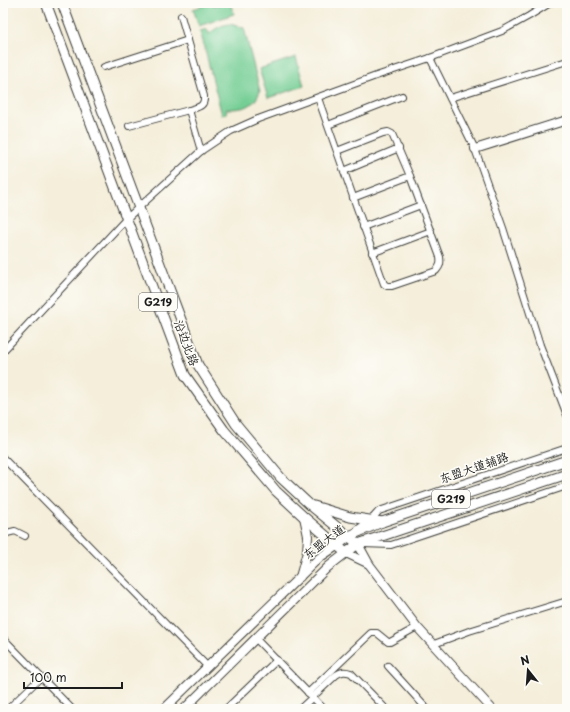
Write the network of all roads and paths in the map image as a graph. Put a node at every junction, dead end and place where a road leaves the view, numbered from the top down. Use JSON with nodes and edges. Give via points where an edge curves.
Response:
{"nodes":[{"id":1,"x":46,"y":3,"type":"edge"},
{"id":2,"x":62,"y":3,"type":"edge"},
{"id":3,"x":550,"y":3,"type":"edge"},
{"id":4,"x":181,"y":16,"type":"dead end"},
{"id":5,"x":188,"y":40,"type":"junction"},
{"id":6,"x":430,"y":58,"type":"junction"},
{"id":7,"x":567,"y":61,"type":"edge"},
{"id":8,"x":104,"y":67,"type":"dead end"},
{"id":9,"x":402,"y":96,"type":"dead end"},
{"id":10,"x":318,"y":98,"type":"junction"},
{"id":11,"x":450,"y":98,"type":"junction"},
{"id":12,"x":189,"y":110,"type":"junction"},
{"id":13,"x":567,"y":120,"type":"edge"},
{"id":14,"x":328,"y":125,"type":"junction"},
{"id":15,"x":129,"y":126,"type":"dead end"},
{"id":16,"x":399,"y":148,"type":"junction"},
{"id":17,"x":475,"y":149,"type":"junction"},
{"id":18,"x":201,"y":151,"type":"junction"},
{"id":19,"x":337,"y":151,"type":"junction"},
{"id":20,"x":344,"y":170,"type":"junction"},
{"id":21,"x":410,"y":176,"type":"junction"},
{"id":22,"x":353,"y":198,"type":"junction"},
{"id":23,"x":421,"y":205,"type":"junction"},
{"id":24,"x":139,"y":208,"type":"junction"},
{"id":25,"x":126,"y":219,"type":"junction"},
{"id":26,"x":363,"y":227,"type":"junction"},
{"id":27,"x":431,"y":231,"type":"junction"},
{"id":28,"x":372,"y":252,"type":"junction"},
{"id":29,"x":3,"y":351,"type":"edge"},
{"id":30,"x":567,"y":415,"type":"edge"},
{"id":31,"x":567,"y":448,"type":"edge"},
{"id":32,"x":3,"y":458,"type":"edge"},
{"id":33,"x":567,"y":460,"type":"edge"},
{"id":34,"x":567,"y":474,"type":"edge"},
{"id":35,"x":567,"y":486,"type":"edge"},
{"id":36,"x":310,"y":505,"type":"junction"},
{"id":37,"x":304,"y":517,"type":"junction"},
{"id":38,"x":371,"y":520,"type":"junction"},
{"id":39,"x":382,"y":522,"type":"junction"},
{"id":40,"x":4,"y":533,"type":"edge"},
{"id":41,"x":25,"y":536,"type":"dead end"},
{"id":42,"x":349,"y":536,"type":"junction"},
{"id":43,"x":358,"y":544,"type":"junction"},
{"id":44,"x":338,"y":545,"type":"junction"},
{"id":45,"x":346,"y":553,"type":"junction"},
{"id":46,"x":369,"y":564,"type":"junction"},
{"id":47,"x":300,"y":577,"type":"junction"},
{"id":48,"x":567,"y":601,"type":"edge"},
{"id":49,"x":417,"y":627,"type":"junction"},
{"id":50,"x":3,"y":638,"type":"edge"},
{"id":51,"x":255,"y":638,"type":"junction"},
{"id":52,"x":434,"y":644,"type":"junction"},
{"id":53,"x":277,"y":660,"type":"junction"},
{"id":54,"x":208,"y":666,"type":"junction"},
{"id":55,"x":388,"y":666,"type":"dead end"},
{"id":56,"x":40,"y":678,"type":"junction"},
{"id":57,"x":310,"y":695,"type":"junction"},
{"id":58,"x":8,"y":709,"type":"edge"},
{"id":59,"x":72,"y":709,"type":"edge"},
{"id":60,"x":164,"y":709,"type":"edge"},
{"id":61,"x":184,"y":709,"type":"edge"},
{"id":62,"x":226,"y":709,"type":"edge"},
{"id":63,"x":300,"y":709,"type":"edge"},
{"id":64,"x":324,"y":709,"type":"edge"},
{"id":65,"x":386,"y":709,"type":"edge"},
{"id":66,"x":427,"y":709,"type":"edge"},
{"id":67,"x":492,"y":709,"type":"edge"}],
"edges":[{"from":1,"to":25,"type":"highway","name":"沿边北路","number":"G219"},
{"from":2,"to":24,"type":"highway","name":"沿边北路","number":"G219"},
{"from":3,"to":6,"type":"street","via":[[502,31]]},
{"from":4,"to":5,"type":"street"},
{"from":5,"to":8,"type":"street"},
{"from":5,"to":12,"type":"street","via":[[204,102]]},
{"from":6,"to":10,"type":"street"},
{"from":6,"to":11,"type":"street"},
{"from":7,"to":11,"type":"street"},
{"from":9,"to":14,"type":"street"},
{"from":10,"to":14,"type":"street"},
{"from":10,"to":18,"type":"street","via":[[244,124]]},
{"from":11,"to":17,"type":"street"},
{"from":12,"to":15,"type":"street"},
{"from":12,"to":18,"type":"street"},
{"from":13,"to":17,"type":"main road"},
{"from":14,"to":19,"type":"street"},
{"from":16,"to":19,"type":"street","via":[[392,134],[388,132]]},
{"from":16,"to":20,"type":"street"},
{"from":16,"to":21,"type":"street"},
{"from":17,"to":30,"type":"street","via":[[540,345]]},
{"from":18,"to":24,"type":"street"},
{"from":19,"to":20,"type":"street"},
{"from":20,"to":22,"type":"street"},
{"from":21,"to":22,"type":"street"},
{"from":21,"to":23,"type":"street"},
{"from":22,"to":26,"type":"street"},
{"from":23,"to":26,"type":"street"},
{"from":23,"to":27,"type":"street"},
{"from":24,"to":25,"type":"street"},
{"from":24,"to":36,"type":"highway","name":"沿边北路","number":"G219","via":[[198,365],[236,424],[281,478]]},
{"from":25,"to":29,"type":"street"},
{"from":25,"to":37,"type":"highway","name":"沿边北路","number":"G219","via":[[185,375],[224,430],[276,491]]},
{"from":26,"to":28,"type":"street"},
{"from":27,"to":28,"type":"street"},
{"from":27,"to":28,"type":"street","via":[[441,263],[436,271],[387,286]]},
{"from":31,"to":38,"type":"street","name":"东盟大道辅路","via":[[379,511]]},
{"from":32,"to":54,"type":"street"},
{"from":33,"to":39,"type":"highway","name":"东盟大道","number":"G219"},
{"from":34,"to":43,"type":"highway","name":"东盟大道","number":"G219"},
{"from":35,"to":43,"type":"street","via":[[391,545]]},
{"from":36,"to":38,"type":"highway","via":[[350,517]]},
{"from":36,"to":42,"type":"highway","name":"沿边北路","number":"G219"},
{"from":37,"to":44,"type":"highway","name":"沿边北路","number":"G219"},
{"from":37,"to":47,"type":"main road","via":[[308,536],[307,552]]},
{"from":38,"to":39,"type":"highway"},
{"from":38,"to":42,"type":"street","name":"东盟大道辅路"},
{"from":39,"to":42,"type":"highway","name":"东盟大道","number":"G219"},
{"from":40,"to":41,"type":"street","via":[[15,531]]},
{"from":42,"to":43,"type":"highway","name":"沿边北路","number":"G219"},
{"from":42,"to":44,"type":"highway","name":"东盟大道","number":"G219"},
{"from":43,"to":45,"type":"highway","name":"东盟大道","number":"G219"},
{"from":43,"to":46,"type":"main road"},
{"from":44,"to":45,"type":"highway","name":"沿边北路","number":"G219"},
{"from":44,"to":47,"type":"main road","name":"东盟大道"},
{"from":45,"to":46,"type":"main road"},
{"from":45,"to":51,"type":"main road","name":"东盟大道","via":[[328,567]]},
{"from":46,"to":49,"type":"main road"},
{"from":47,"to":54,"type":"main road","name":"东盟大道"},
{"from":48,"to":52,"type":"street"},
{"from":49,"to":52,"type":"main road"},
{"from":49,"to":57,"type":"street","via":[[390,642],[377,632],[371,633]]},
{"from":50,"to":56,"type":"street"},
{"from":51,"to":53,"type":"street"},
{"from":51,"to":61,"type":"main road","name":"东盟大道"},
{"from":52,"to":67,"type":"main road"},
{"from":53,"to":57,"type":"street"},
{"from":53,"to":62,"type":"street"},
{"from":54,"to":60,"type":"main road","name":"东盟大道"},
{"from":55,"to":66,"type":"street"},
{"from":56,"to":58,"type":"street"},
{"from":56,"to":59,"type":"street"},
{"from":57,"to":63,"type":"street"},
{"from":57,"to":64,"type":"street"},
{"from":57,"to":65,"type":"street","via":[[336,675],[346,671]]}]}
